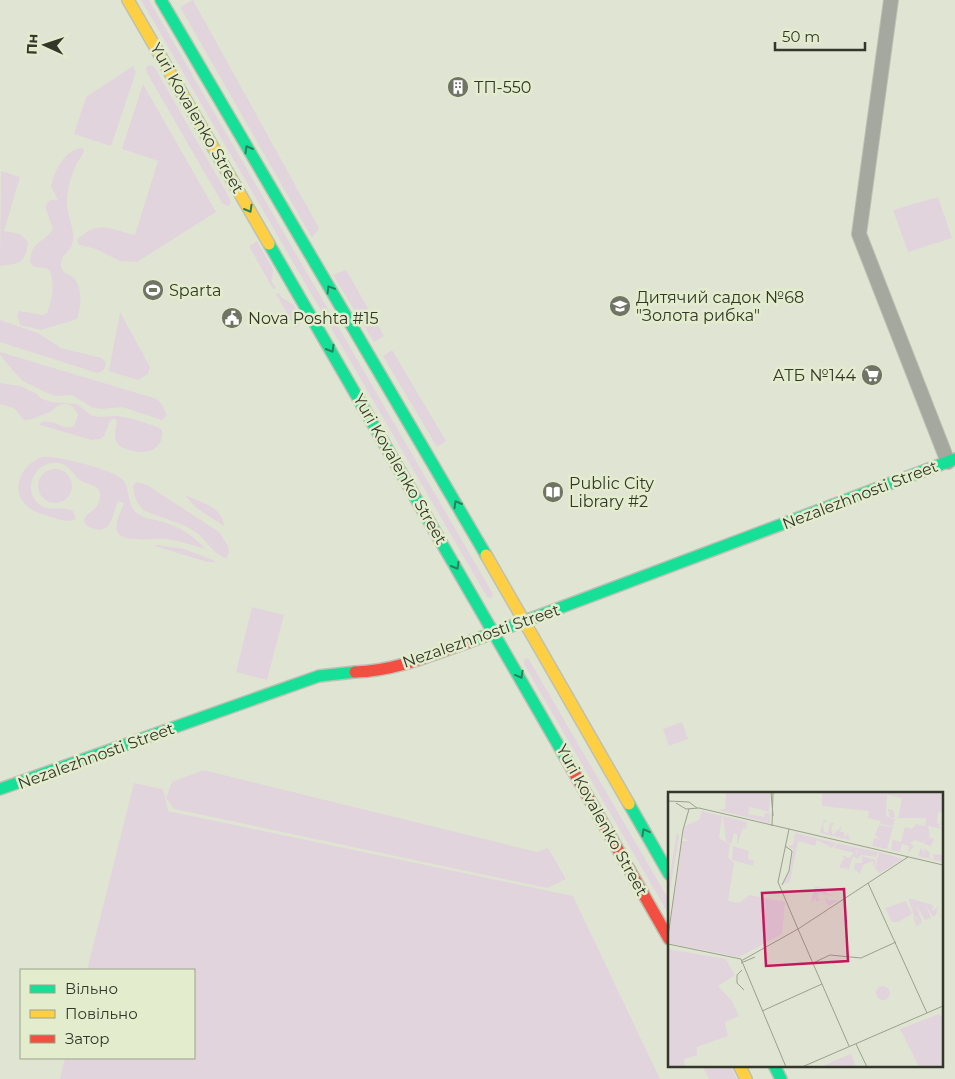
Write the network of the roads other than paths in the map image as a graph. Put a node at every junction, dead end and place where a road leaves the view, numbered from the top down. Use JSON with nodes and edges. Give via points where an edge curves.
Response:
{"nodes":[{"id":1,"x":128,"y":0,"type":"edge"},
{"id":2,"x":161,"y":0,"type":"edge"},
{"id":3,"x":892,"y":0,"type":"edge"},
{"id":4,"x":951,"y":460,"type":"edge"},
{"id":5,"x":524,"y":622,"type":"junction"},
{"id":6,"x":495,"y":633,"type":"junction"},
{"id":7,"x":0,"y":789,"type":"edge"},
{"id":8,"x":668,"y":872,"type":"edge"},
{"id":9,"x":668,"y":937,"type":"edge"},
{"id":10,"x":740,"y":1066,"type":"edge"},
{"id":11,"x":774,"y":1066,"type":"edge"},
{"id":12,"x":746,"y":1079,"type":"edge"},
{"id":13,"x":781,"y":1079,"type":"edge"}],
"edges":[{"from":1,"to":6,"type":"main road","name":"Yuri Kovalenko Street","one_way":true},
{"from":5,"to":2,"type":"main road","name":"Yuri Kovalenko Street","one_way":true},
{"from":3,"to":4,"type":"street","via":[[859,234]]},
{"from":4,"to":5,"type":"main road","name":"Nezalezhnosti Street"},
{"from":5,"to":6,"type":"main road","name":"Nezalezhnosti Street"},
{"from":8,"to":5,"type":"main road","name":"Yuri Kovalenko Street","one_way":true},
{"from":6,"to":7,"type":"main road","name":"Nezalezhnosti Street","via":[[419,660],[379,670],[319,676]]},
{"from":6,"to":9,"type":"main road","name":"Yuri Kovalenko Street","one_way":true},
{"from":10,"to":12,"type":"main road"},
{"from":11,"to":13,"type":"main road"}]}
